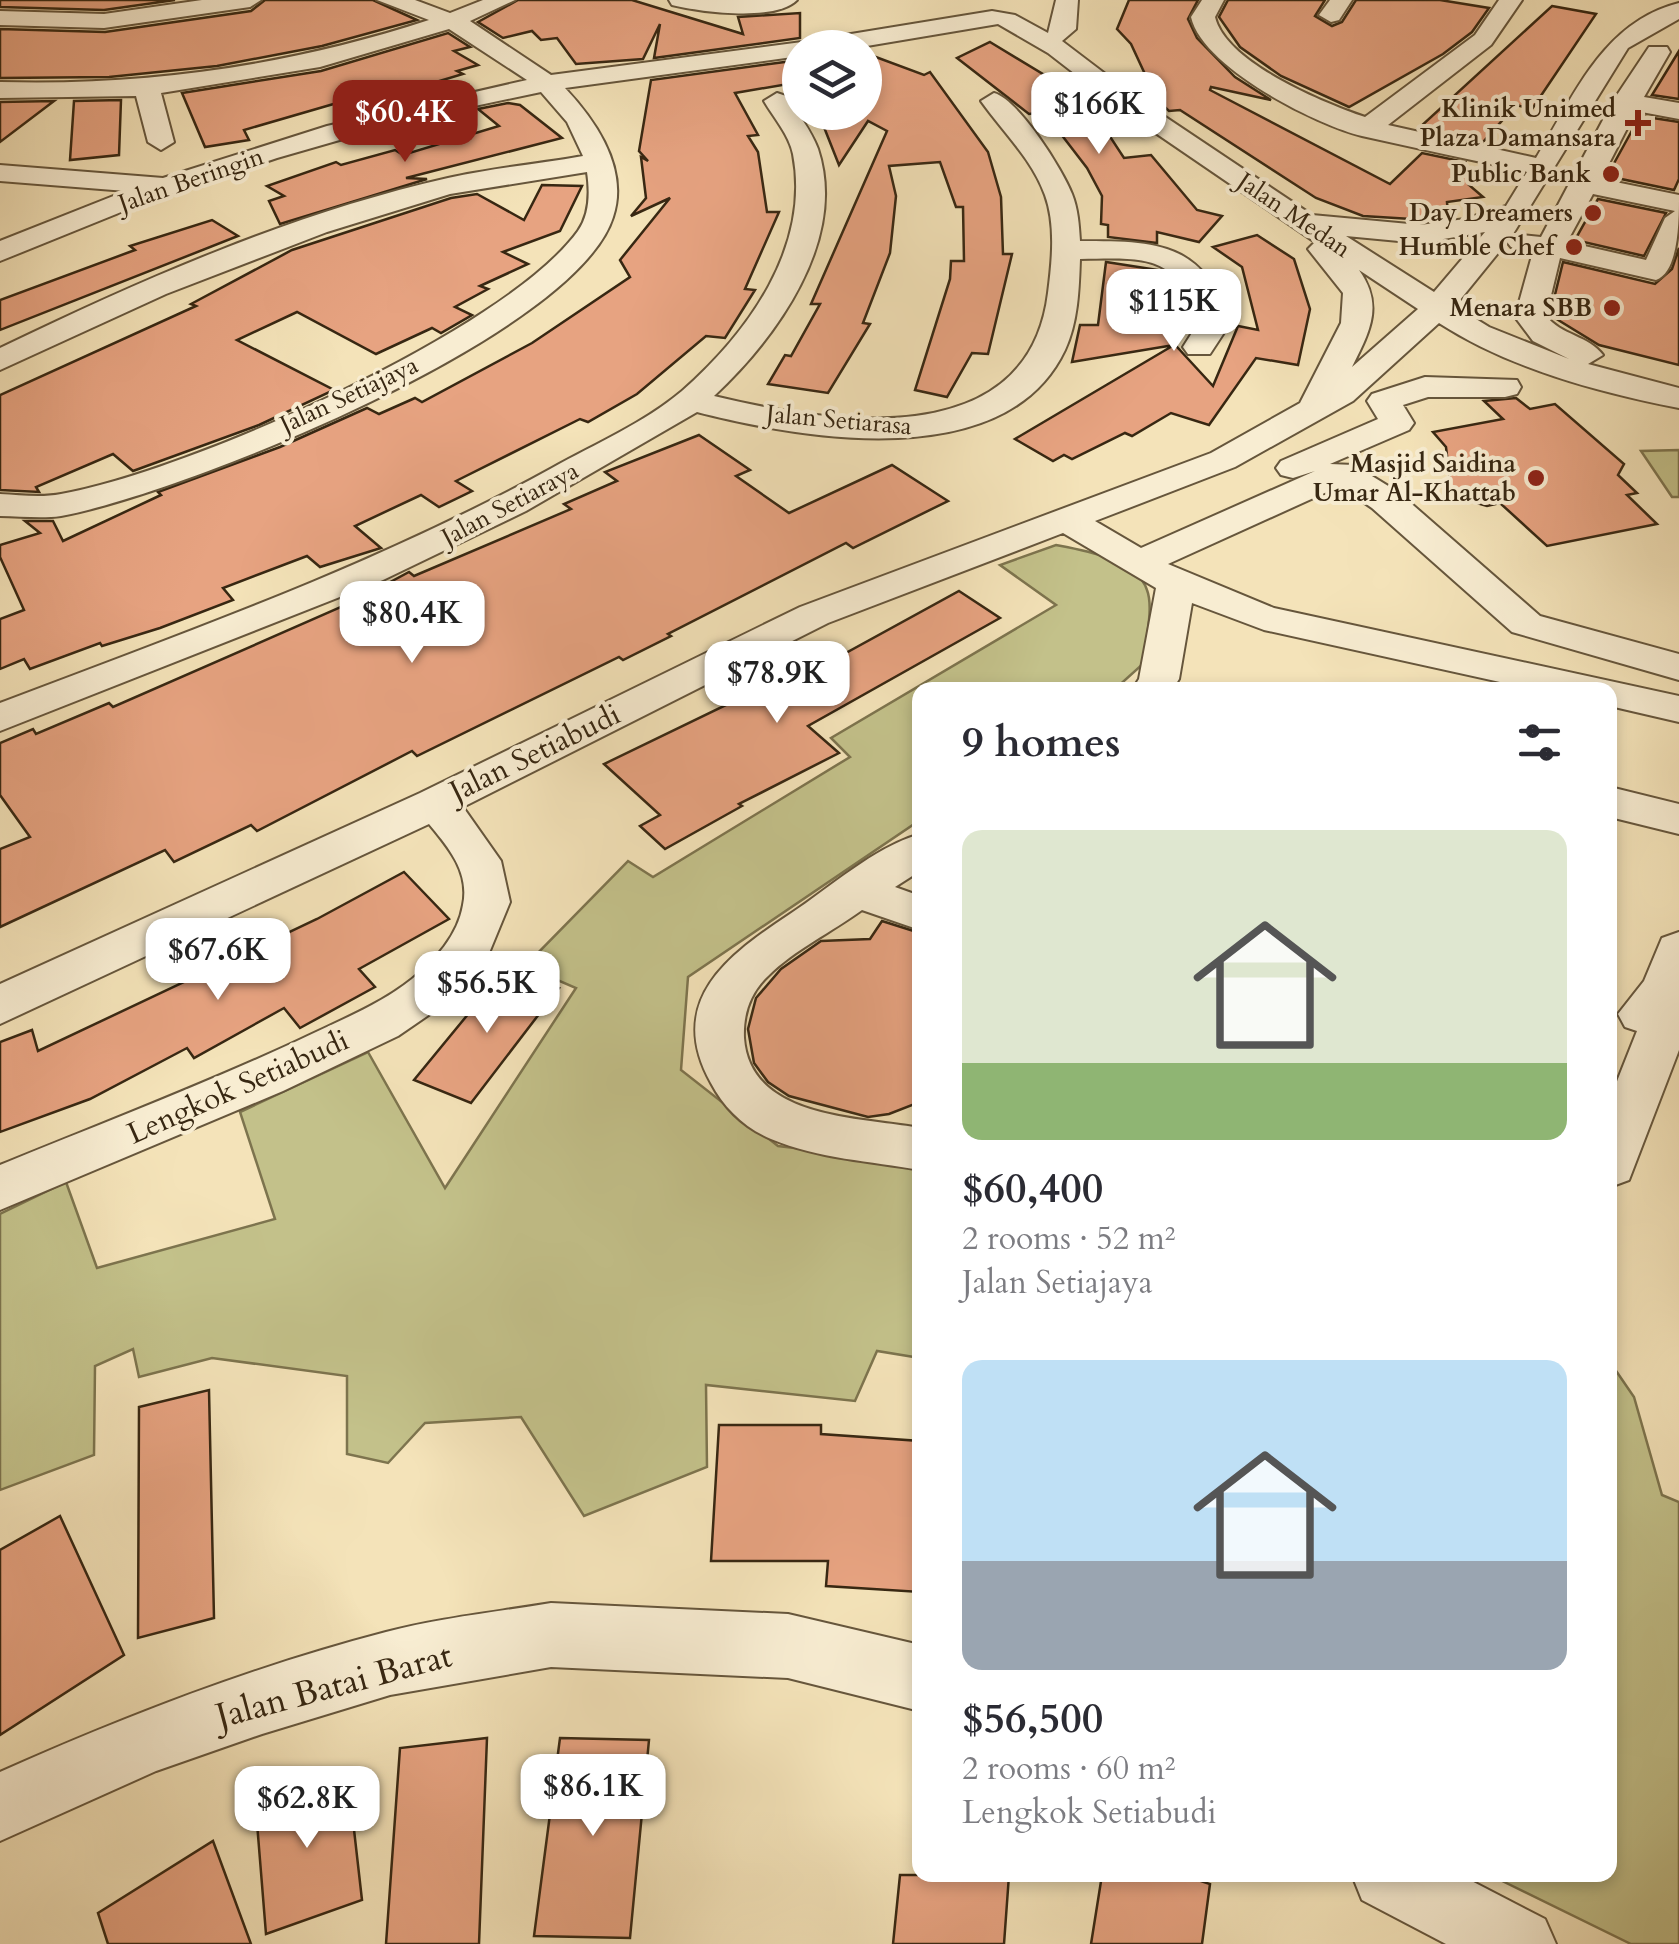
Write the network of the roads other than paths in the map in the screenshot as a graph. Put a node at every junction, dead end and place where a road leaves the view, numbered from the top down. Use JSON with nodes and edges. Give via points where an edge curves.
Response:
{"nodes":[{"id":1,"x":250,"y":0,"type":"edge"},
{"id":2,"x":388,"y":0,"type":"edge"},
{"id":3,"x":504,"y":0,"type":"edge"},
{"id":4,"x":680,"y":0,"type":"edge"},
{"id":5,"x":786,"y":0,"type":"edge"},
{"id":6,"x":1212,"y":0,"type":"edge"},
{"id":7,"x":1511,"y":0,"type":"edge"},
{"id":8,"x":1050,"y":4,"type":"edge"},
{"id":9,"x":986,"y":10,"type":"edge"},
{"id":10,"x":1679,"y":10,"type":"edge"},
{"id":11,"x":0,"y":18,"type":"edge"},
{"id":12,"x":448,"y":23,"type":"junction"},
{"id":13,"x":882,"y":34,"type":"edge"},
{"id":14,"x":1057,"y":41,"type":"junction"},
{"id":15,"x":1653,"y":45,"type":"edge"},
{"id":16,"x":782,"y":51,"type":"edge"},
{"id":17,"x":548,"y":83,"type":"junction"},
{"id":18,"x":147,"y":89,"type":"junction"},
{"id":19,"x":0,"y":90,"type":"edge"},
{"id":20,"x":777,"y":101,"type":"dead end"},
{"id":21,"x":994,"y":101,"type":"dead end"},
{"id":22,"x":1626,"y":102,"type":"junction"},
{"id":23,"x":1679,"y":111,"type":"edge"},
{"id":24,"x":1377,"y":140,"type":"junction"},
{"id":25,"x":161,"y":142,"type":"dead end"},
{"id":26,"x":599,"y":162,"type":"junction"},
{"id":27,"x":1541,"y":168,"type":"junction"},
{"id":28,"x":0,"y":173,"type":"edge"},
{"id":29,"x":1585,"y":184,"type":"junction"},
{"id":30,"x":172,"y":186,"type":"junction"},
{"id":31,"x":1679,"y":204,"type":"edge"},
{"id":32,"x":1294,"y":216,"type":"junction"},
{"id":33,"x":1679,"y":218,"type":"edge"},
{"id":34,"x":1514,"y":226,"type":"junction"},
{"id":35,"x":1549,"y":248,"type":"junction"},
{"id":36,"x":1066,"y":250,"type":"junction"},
{"id":37,"x":0,"y":252,"type":"edge"},
{"id":38,"x":1501,"y":282,"type":"dead end"},
{"id":39,"x":1436,"y":308,"type":"junction"},
{"id":40,"x":1502,"y":316,"type":"dead end"},
{"id":41,"x":1199,"y":347,"type":"dead end"},
{"id":42,"x":0,"y":360,"type":"edge"},
{"id":43,"x":1547,"y":362,"type":"junction"},
{"id":44,"x":1679,"y":377,"type":"edge"},
{"id":45,"x":1505,"y":387,"type":"dead end"},
{"id":46,"x":1679,"y":398,"type":"edge"},
{"id":47,"x":692,"y":400,"type":"junction"},
{"id":48,"x":1328,"y":402,"type":"junction"},
{"id":49,"x":0,"y":506,"type":"edge"},
{"id":50,"x":1246,"y":514,"type":"junction"},
{"id":51,"x":1067,"y":520,"type":"junction"},
{"id":52,"x":1140,"y":562,"type":"junction"},
{"id":53,"x":1176,"y":584,"type":"junction"},
{"id":54,"x":1621,"y":650,"type":"junction"},
{"id":55,"x":1679,"y":668,"type":"edge"},
{"id":56,"x":1169,"y":682,"type":"edge"},
{"id":57,"x":1556,"y":682,"type":"edge"},
{"id":58,"x":1617,"y":686,"type":"edge"},
{"id":59,"x":1617,"y":695,"type":"edge"},
{"id":60,"x":1679,"y":709,"type":"edge"},
{"id":61,"x":0,"y":718,"type":"edge"},
{"id":62,"x":435,"y":803,"type":"junction"},
{"id":63,"x":1617,"y":804,"type":"edge"},
{"id":64,"x":1679,"y":819,"type":"edge"},
{"id":65,"x":912,"y":855,"type":"edge"},
{"id":66,"x":857,"y":891,"type":"junction"},
{"id":67,"x":912,"y":910,"type":"edge"},
{"id":68,"x":1671,"y":970,"type":"edge"},
{"id":69,"x":0,"y":1005,"type":"edge"},
{"id":70,"x":1617,"y":1061,"type":"edge"},
{"id":71,"x":912,"y":1147,"type":"edge"},
{"id":72,"x":1617,"y":1147,"type":"edge"},
{"id":73,"x":0,"y":1188,"type":"edge"},
{"id":74,"x":912,"y":1676,"type":"edge"},
{"id":75,"x":0,"y":1807,"type":"edge"},
{"id":76,"x":1400,"y":1882,"type":"edge"},
{"id":77,"x":1520,"y":1944,"type":"edge"}],
"edges":[{"from":1,"to":11,"type":"street","via":[[104,20]]},
{"from":2,"to":12,"type":"street","name":"Jalan Setiajaya"},
{"from":3,"to":12,"type":"street"},
{"from":4,"to":5,"type":"street","via":[[722,8]]},
{"from":6,"to":24,"type":"street","via":[[1204,28],[1240,64],[1289,98]]},
{"from":7,"to":24,"type":"street","via":[[1483,40]]},
{"from":8,"to":9,"type":"street"},
{"from":8,"to":14,"type":"street","name":"Jalan Medan"},
{"from":9,"to":13,"type":"street"},
{"from":9,"to":14,"type":"street","name":"Jalan Medan"},
{"from":10,"to":15,"type":"street"},
{"from":12,"to":17,"type":"street","name":"Jalan Setiajaya"},
{"from":12,"to":18,"type":"street","via":[[331,57]]},
{"from":14,"to":32,"type":"street","name":"Jalan Medan","via":[[1128,103]]},
{"from":15,"to":22,"type":"street"},
{"from":15,"to":27,"type":"street"},
{"from":16,"to":17,"type":"street","name":"Jalan Beringin"},
{"from":17,"to":26,"type":"street","name":"Jalan Setiajaya","via":[[574,113]]},
{"from":17,"to":30,"type":"street","name":"Jalan Beringin","via":[[366,124]]},
{"from":18,"to":19,"type":"street"},
{"from":18,"to":25,"type":"street"},
{"from":20,"to":47,"type":"street","name":"Jalan Setiaraya","via":[[806,153],[806,230],[778,296],[746,343]]},
{"from":21,"to":36,"type":"street","name":"Jalan Setiarasa","via":[[1024,134],[1060,198]]},
{"from":22,"to":23,"type":"street"},
{"from":22,"to":29,"type":"street"},
{"from":24,"to":27,"type":"street"},
{"from":26,"to":42,"type":"street","via":[[430,191],[261,246],[91,314]]},
{"from":26,"to":49,"type":"street","name":"Jalan Setiajaya","via":[[606,183],[592,233],[550,281],[464,340],[169,475],[59,505]]},
{"from":27,"to":34,"type":"street"},
{"from":28,"to":30,"type":"street"},
{"from":29,"to":31,"type":"street"},
{"from":29,"to":35,"type":"street"},
{"from":30,"to":37,"type":"street","name":"Jalan Beringin"},
{"from":32,"to":34,"type":"street","via":[[1352,230],[1435,236]]},
{"from":32,"to":39,"type":"street","name":"Jalan Medan"},
{"from":32,"to":48,"type":"street","via":[[1352,282],[1361,302]]},
{"from":33,"to":35,"type":"street","via":[[1656,272]]},
{"from":34,"to":35,"type":"street"},
{"from":34,"to":38,"type":"street"},
{"from":34,"to":39,"type":"street","name":"Jalan Setiabudi"},
{"from":35,"to":44,"type":"street","via":[[1530,311],[1544,334],[1574,351]]},
{"from":36,"to":41,"type":"street","via":[[1135,252],[1178,262],[1198,281],[1213,325]]},
{"from":36,"to":47,"type":"street","name":"Jalan Setiarasa","via":[[1068,277],[1046,358],[972,415],[891,429]]},
{"from":39,"to":43,"type":"street","name":"Jalan Medan"},
{"from":39,"to":48,"type":"street","name":"Jalan Setiabudi"},
{"from":40,"to":43,"type":"street"},
{"from":43,"to":46,"type":"street"},
{"from":43,"to":48,"type":"street","via":[[1416,364]]},
{"from":45,"to":50,"type":"street","via":[[1425,387],[1384,401],[1397,423],[1258,486]]},
{"from":47,"to":61,"type":"street","name":"Jalan Setiaraya","via":[[490,520]]},
{"from":48,"to":51,"type":"street","name":"Jalan Setiabudi","via":[[1223,460]]},
{"from":50,"to":52,"type":"street"},
{"from":50,"to":54,"type":"street","via":[[1342,472],[1385,500],[1526,624]]},
{"from":51,"to":52,"type":"street"},
{"from":51,"to":62,"type":"street","name":"Jalan Setiabudi","via":[[814,615]]},
{"from":52,"to":53,"type":"street"},
{"from":53,"to":56,"type":"street"},
{"from":53,"to":57,"type":"street","via":[[1264,618]]},
{"from":54,"to":55,"type":"street"},
{"from":54,"to":58,"type":"street","via":[[1633,666]]},
{"from":59,"to":60,"type":"street"},
{"from":62,"to":69,"type":"street","name":"Jalan Setiabudi"},
{"from":62,"to":73,"type":"street","name":"Lengkok Setiabudi","via":[[485,875],[487,900],[477,936],[428,993],[257,1082]]},
{"from":63,"to":64,"type":"street"},
{"from":65,"to":66,"type":"street"},
{"from":66,"to":67,"type":"street"},
{"from":66,"to":71,"type":"street","via":[[748,967],[719,1015],[718,1050],[741,1087],[772,1116],[845,1138]]},
{"from":68,"to":70,"type":"street"},
{"from":68,"to":72,"type":"street","via":[[1671,1007]]},
{"from":74,"to":75,"type":"street","name":"Jalan Batai Barat","via":[[788,1646],[551,1636],[390,1664],[262,1701],[37,1786]]},
{"from":76,"to":77,"type":"street"}]}
